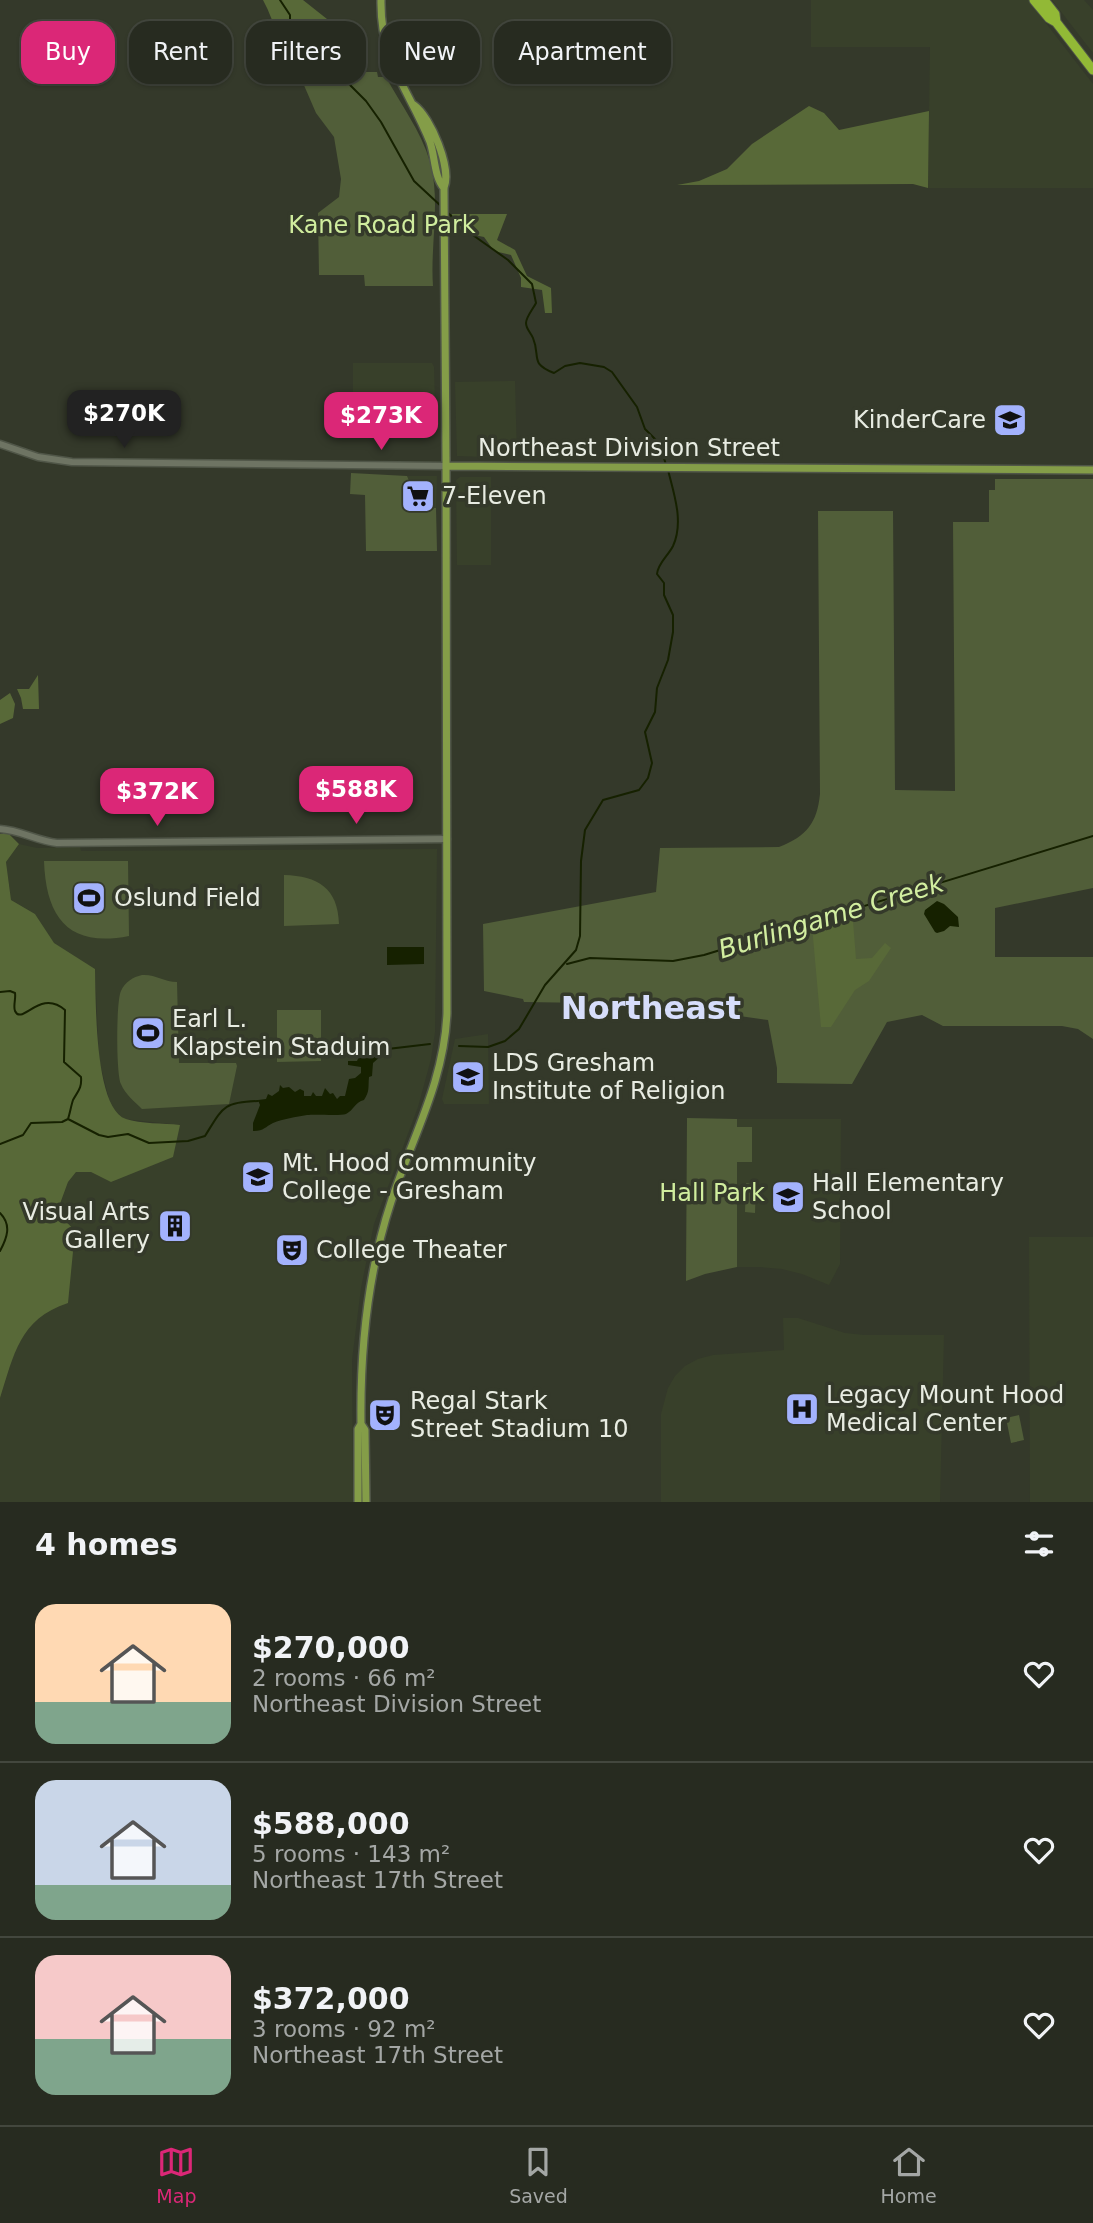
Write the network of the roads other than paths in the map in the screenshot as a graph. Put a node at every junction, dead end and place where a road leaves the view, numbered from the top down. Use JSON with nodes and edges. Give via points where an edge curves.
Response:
{"nodes":[{"id":1,"x":381,"y":0,"type":"edge"},
{"id":2,"x":1034,"y":0,"type":"edge"},
{"id":3,"x":1044,"y":1,"type":"edge"},
{"id":4,"x":1056,"y":22,"type":"junction"},
{"id":5,"x":1093,"y":69,"type":"edge"},
{"id":6,"x":0,"y":444,"type":"edge"},
{"id":7,"x":446,"y":466,"type":"junction"},
{"id":8,"x":1093,"y":470,"type":"edge"},
{"id":9,"x":0,"y":829,"type":"edge"},
{"id":10,"x":447,"y":839,"type":"junction"},
{"id":11,"x":361,"y":1424,"type":"junction"},
{"id":12,"x":358,"y":1445,"type":"junction"},
{"id":13,"x":365,"y":1455,"type":"junction"},
{"id":14,"x":358,"y":1502,"type":"edge"},
{"id":15,"x":366,"y":1502,"type":"edge"}],
"edges":[{"from":1,"to":7,"type":"main road","via":[[388,54],[438,145],[446,182]]},
{"from":2,"to":4,"type":"highway"},
{"from":3,"to":4,"type":"highway"},
{"from":4,"to":5,"type":"highway"},
{"from":6,"to":7,"type":"street","name":"Northeast Division Street","via":[[63,462]]},
{"from":7,"to":8,"type":"main road","name":"Northeast Division Street"},
{"from":7,"to":10,"type":"main road"},
{"from":9,"to":10,"type":"street","via":[[57,843]]},
{"from":10,"to":11,"type":"main road","via":[[443,1052],[374,1264],[363,1336]]},
{"from":11,"to":12,"type":"main road"},
{"from":11,"to":13,"type":"main road"},
{"from":12,"to":13,"type":"main road"},
{"from":12,"to":14,"type":"main road"},
{"from":13,"to":15,"type":"main road"}]}
